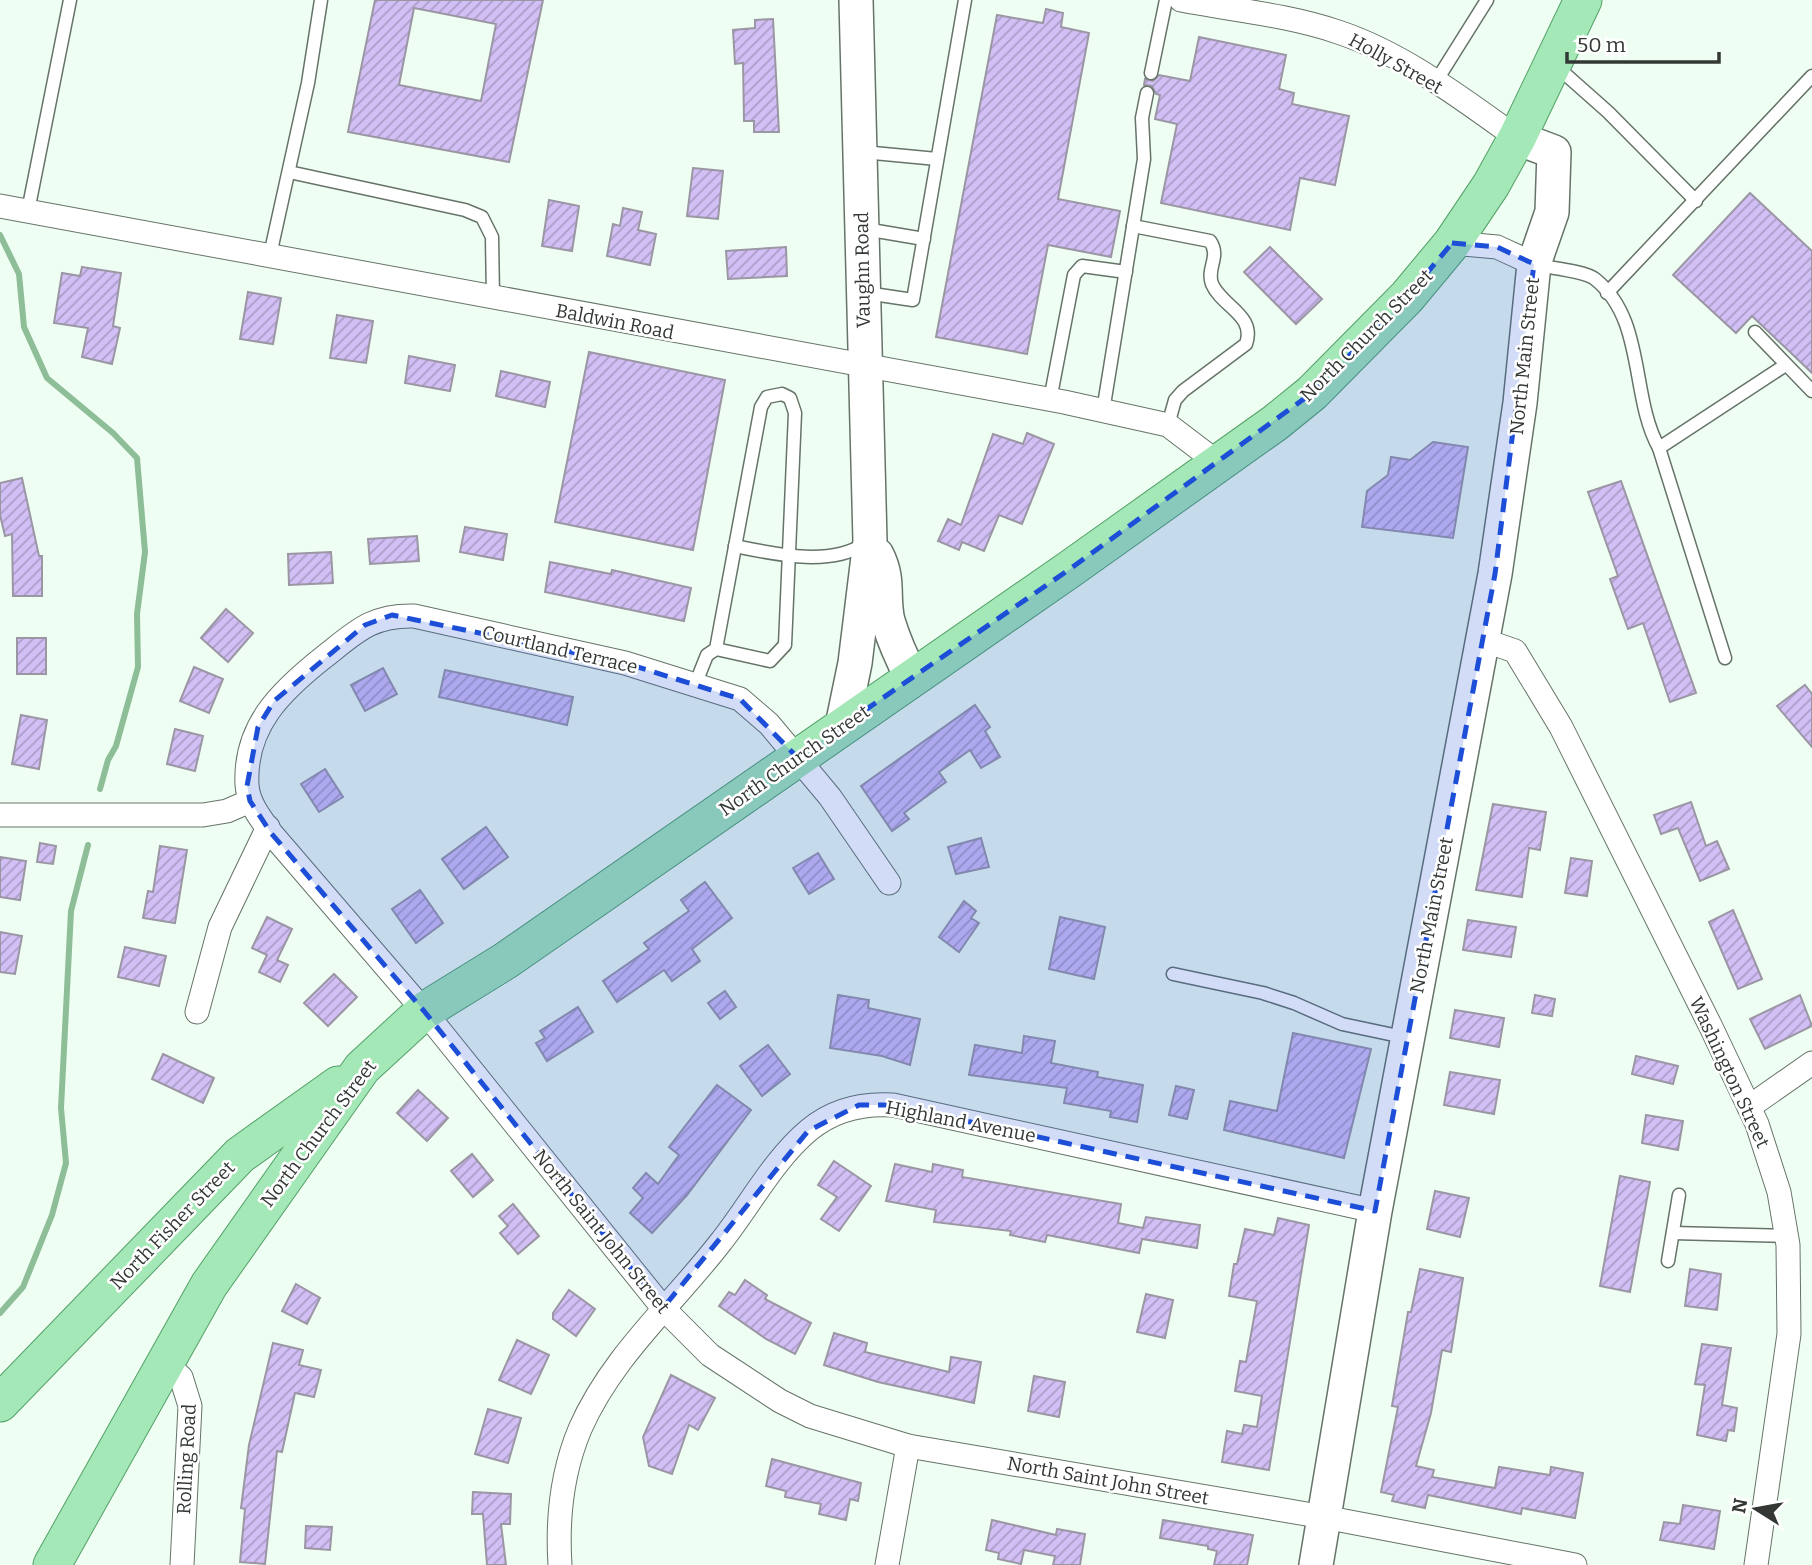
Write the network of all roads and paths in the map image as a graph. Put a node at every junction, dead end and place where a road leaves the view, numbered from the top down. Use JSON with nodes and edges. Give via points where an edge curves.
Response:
{"nodes":[{"id":1,"x":70,"y":0,"type":"edge"},
{"id":2,"x":321,"y":0,"type":"edge"},
{"id":3,"x":856,"y":0,"type":"edge"},
{"id":4,"x":965,"y":0,"type":"edge"},
{"id":5,"x":1166,"y":0,"type":"edge"},
{"id":6,"x":1181,"y":0,"type":"edge"},
{"id":7,"x":1488,"y":0,"type":"edge"},
{"id":8,"x":1583,"y":0,"type":"edge"},
{"id":9,"x":1553,"y":63,"type":"junction"},
{"id":10,"x":1151,"y":73,"type":"dead end"},
{"id":11,"x":1812,"y":76,"type":"edge"},
{"id":12,"x":1435,"y":83,"type":"junction"},
{"id":13,"x":1147,"y":93,"type":"dead end"},
{"id":14,"x":1517,"y":138,"type":"junction"},
{"id":15,"x":859,"y":152,"type":"junction"},
{"id":16,"x":937,"y":159,"type":"junction"},
{"id":17,"x":289,"y":172,"type":"junction"},
{"id":18,"x":1696,"y":201,"type":"junction"},
{"id":19,"x":0,"y":206,"type":"edge"},
{"id":20,"x":28,"y":211,"type":"junction"},
{"id":21,"x":1133,"y":226,"type":"junction"},
{"id":22,"x":861,"y":229,"type":"junction"},
{"id":23,"x":924,"y":239,"type":"junction"},
{"id":24,"x":1452,"y":243,"type":"junction"},
{"id":25,"x":270,"y":255,"type":"junction"},
{"id":26,"x":1534,"y":264,"type":"junction"},
{"id":27,"x":1126,"y":272,"type":"junction"},
{"id":28,"x":862,"y":293,"type":"junction"},
{"id":29,"x":1607,"y":293,"type":"junction"},
{"id":30,"x":493,"y":298,"type":"junction"},
{"id":31,"x":1755,"y":332,"type":"dead end"},
{"id":32,"x":863,"y":365,"type":"junction"},
{"id":33,"x":1784,"y":366,"type":"junction"},
{"id":34,"x":1812,"y":391,"type":"edge"},
{"id":35,"x":1050,"y":400,"type":"junction"},
{"id":36,"x":1102,"y":411,"type":"junction"},
{"id":37,"x":1168,"y":425,"type":"junction"},
{"id":38,"x":1659,"y":448,"type":"junction"},
{"id":39,"x":1218,"y":463,"type":"junction"},
{"id":40,"x":870,"y":541,"type":"junction"},
{"id":41,"x":735,"y":545,"type":"junction"},
{"id":42,"x":788,"y":556,"type":"junction"},
{"id":43,"x":1483,"y":640,"type":"junction"},
{"id":44,"x":716,"y":649,"type":"junction"},
{"id":45,"x":1726,"y":659,"type":"dead end"},
{"id":46,"x":912,"y":678,"type":"junction"},
{"id":47,"x":695,"y":685,"type":"junction"},
{"id":48,"x":842,"y":726,"type":"junction"},
{"id":49,"x":797,"y":758,"type":"junction"},
{"id":50,"x":250,"y":801,"type":"junction"},
{"id":51,"x":0,"y":815,"type":"edge"},
{"id":52,"x":268,"y":827,"type":"junction"},
{"id":53,"x":889,"y":883,"type":"dead end"},
{"id":54,"x":1173,"y":974,"type":"dead end"},
{"id":55,"x":424,"y":1010,"type":"junction"},
{"id":56,"x":197,"y":1012,"type":"dead end"},
{"id":57,"x":1408,"y":1038,"type":"junction"},
{"id":58,"x":1812,"y":1063,"type":"edge"},
{"id":59,"x":362,"y":1068,"type":"junction"},
{"id":60,"x":1749,"y":1107,"type":"junction"},
{"id":61,"x":1679,"y":1195,"type":"dead end"},
{"id":62,"x":1375,"y":1210,"type":"junction"},
{"id":63,"x":1673,"y":1233,"type":"junction"},
{"id":64,"x":1786,"y":1236,"type":"junction"},
{"id":65,"x":1668,"y":1261,"type":"dead end"},
{"id":66,"x":663,"y":1308,"type":"junction"},
{"id":67,"x":163,"y":1362,"type":"junction"},
{"id":68,"x":0,"y":1403,"type":"edge"},
{"id":69,"x":908,"y":1446,"type":"junction"},
{"id":70,"x":1324,"y":1517,"type":"junction"},
{"id":71,"x":52,"y":1565,"type":"edge"},
{"id":72,"x":182,"y":1565,"type":"edge"},
{"id":73,"x":560,"y":1565,"type":"edge"},
{"id":74,"x":887,"y":1565,"type":"edge"},
{"id":75,"x":1316,"y":1565,"type":"edge"},
{"id":76,"x":1575,"y":1565,"type":"edge"},
{"id":77,"x":1756,"y":1565,"type":"edge"}],
"edges":[{"from":1,"to":20,"type":"lane"},
{"from":2,"to":17,"type":"lane"},
{"from":3,"to":15,"type":"street","name":"Vaughn Road"},
{"from":4,"to":16,"type":"lane"},
{"from":5,"to":10,"type":"lane"},
{"from":6,"to":12,"type":"street","name":"Holly Street","via":[[1339,32]]},
{"from":7,"to":12,"type":"lane"},
{"from":8,"to":9,"type":"main road","name":"North Church Street"},
{"from":9,"to":14,"type":"main road","name":"North Church Street"},
{"from":9,"to":18,"type":"lane"},
{"from":11,"to":18,"type":"lane"},
{"from":12,"to":14,"type":"street","name":"Holly Street"},
{"from":13,"to":21,"type":"lane","via":[[1142,118],[1144,159]]},
{"from":14,"to":24,"type":"main road","name":"North Church Street"},
{"from":14,"to":26,"type":"street","name":"North Main Street","via":[[1554,152],[1552,212]]},
{"from":15,"to":16,"type":"lane"},
{"from":15,"to":22,"type":"street","name":"Vaughn Road"},
{"from":16,"to":23,"type":"lane"},
{"from":17,"to":25,"type":"lane"},
{"from":17,"to":30,"type":"lane","via":[[482,217],[492,237]]},
{"from":18,"to":29,"type":"lane"},
{"from":19,"to":20,"type":"street","name":"Baldwin Road"},
{"from":20,"to":25,"type":"street","name":"Baldwin Road"},
{"from":21,"to":27,"type":"lane"},
{"from":21,"to":37,"type":"lane","via":[[1210,241],[1216,261],[1210,274],[1213,286],[1248,324],[1250,333],[1246,344],[1183,391],[1175,400]]},
{"from":22,"to":23,"type":"lane"},
{"from":22,"to":28,"type":"street","name":"Vaughn Road"},
{"from":23,"to":28,"type":"lane","via":[[913,300]]},
{"from":24,"to":26,"type":"street","name":"North Main Street","via":[[1497,247]]},
{"from":24,"to":39,"type":"main road","name":"North Church Street","via":[[1408,297],[1312,393]]},
{"from":25,"to":30,"type":"street","name":"Baldwin Road"},
{"from":26,"to":29,"type":"lane","via":[[1593,277]]},
{"from":26,"to":43,"type":"street","name":"North Main Street","via":[[1520,403]]},
{"from":27,"to":35,"type":"lane","via":[[1090,265],[1073,275]]},
{"from":27,"to":36,"type":"lane"},
{"from":28,"to":32,"type":"street","name":"Vaughn Road"},
{"from":29,"to":38,"type":"lane","via":[[1620,309],[1632,341],[1647,426]]},
{"from":30,"to":32,"type":"street","name":"Baldwin Road"},
{"from":31,"to":33,"type":"lane"},
{"from":32,"to":35,"type":"street","name":"Baldwin Road"},
{"from":32,"to":40,"type":"street","name":"Vaughn Road"},
{"from":33,"to":34,"type":"lane"},
{"from":33,"to":38,"type":"lane"},
{"from":35,"to":36,"type":"street","name":"Baldwin Road"},
{"from":36,"to":37,"type":"street","name":"Baldwin Road"},
{"from":37,"to":39,"type":"street","name":"Baldwin Road"},
{"from":38,"to":45,"type":"lane"},
{"from":39,"to":46,"type":"main road","name":"North Church Street"},
{"from":40,"to":42,"type":"lane","via":[[851,553]]},
{"from":40,"to":46,"type":"street","name":"Vaughn Road","via":[[886,573],[888,619],[897,651]]},
{"from":40,"to":48,"type":"street","name":"Vaughn Road","via":[[859,638]]},
{"from":41,"to":42,"type":"lane"},
{"from":41,"to":42,"type":"lane","via":[[761,407],[767,397],[782,394],[790,398],[794,413]]},
{"from":41,"to":44,"type":"lane"},
{"from":42,"to":44,"type":"lane","via":[[781,653],[770,661]]},
{"from":43,"to":57,"type":"street","name":"North Main Street"},
{"from":43,"to":60,"type":"street","name":"Washington Street","via":[[1515,651],[1535,681]]},
{"from":44,"to":47,"type":"lane","via":[[708,655]]},
{"from":46,"to":48,"type":"main road","name":"North Church Street"},
{"from":47,"to":49,"type":"street","name":"Courtland Terrace","via":[[753,707]]},
{"from":47,"to":50,"type":"street","name":"Courtland Terrace","via":[[625,663],[414,616],[378,619],[287,686],[274,701],[258,727],[249,756]]},
{"from":48,"to":49,"type":"main road","name":"North Church Street"},
{"from":49,"to":53,"type":"street","name":"Courtland Terrace"},
{"from":49,"to":55,"type":"main road","name":"North Church Street","via":[[505,961]]},
{"from":50,"to":51,"type":"street","via":[[203,815]]},
{"from":50,"to":52,"type":"street","name":"North Saint John Street"},
{"from":52,"to":55,"type":"street","name":"North Saint John Street"},
{"from":52,"to":56,"type":"street","via":[[220,927]]},
{"from":54,"to":57,"type":"lane","via":[[1263,993],[1342,1024]]},
{"from":55,"to":59,"type":"main road","name":"North Church Street"},
{"from":55,"to":66,"type":"street","name":"North Saint John Street"},
{"from":57,"to":62,"type":"street","name":"North Main Street"},
{"from":58,"to":60,"type":"street"},
{"from":59,"to":67,"type":"main road","name":"North Church Street","via":[[240,1238]]},
{"from":59,"to":68,"type":"main road","name":"North Fisher Street","via":[[240,1155]]},
{"from":60,"to":64,"type":"street","name":"Washington Street","via":[[1769,1158]]},
{"from":61,"to":63,"type":"lane"},
{"from":62,"to":66,"type":"street","name":"Highland Avenue","via":[[893,1105],[859,1105],[835,1113],[808,1131],[699,1270]]},
{"from":62,"to":70,"type":"street","name":"North Main Street"},
{"from":63,"to":64,"type":"lane"},
{"from":63,"to":65,"type":"lane"},
{"from":64,"to":77,"type":"street","name":"Washington Street","via":[[1789,1334]]},
{"from":66,"to":69,"type":"street","name":"North Saint John Street","via":[[710,1355],[780,1401],[822,1420]]},
{"from":66,"to":73,"type":"street","name":"Highland Avenue","via":[[598,1392],[579,1431],[561,1502]]},
{"from":67,"to":71,"type":"main road","name":"North Church Street"},
{"from":67,"to":72,"type":"street","name":"Rolling Road","via":[[181,1377],[190,1406]]},
{"from":69,"to":70,"type":"street","name":"North Saint John Street"},
{"from":69,"to":74,"type":"street"},
{"from":70,"to":75,"type":"street","name":"North Main Street"},
{"from":70,"to":76,"type":"street","name":"North Saint John Street"}]}
